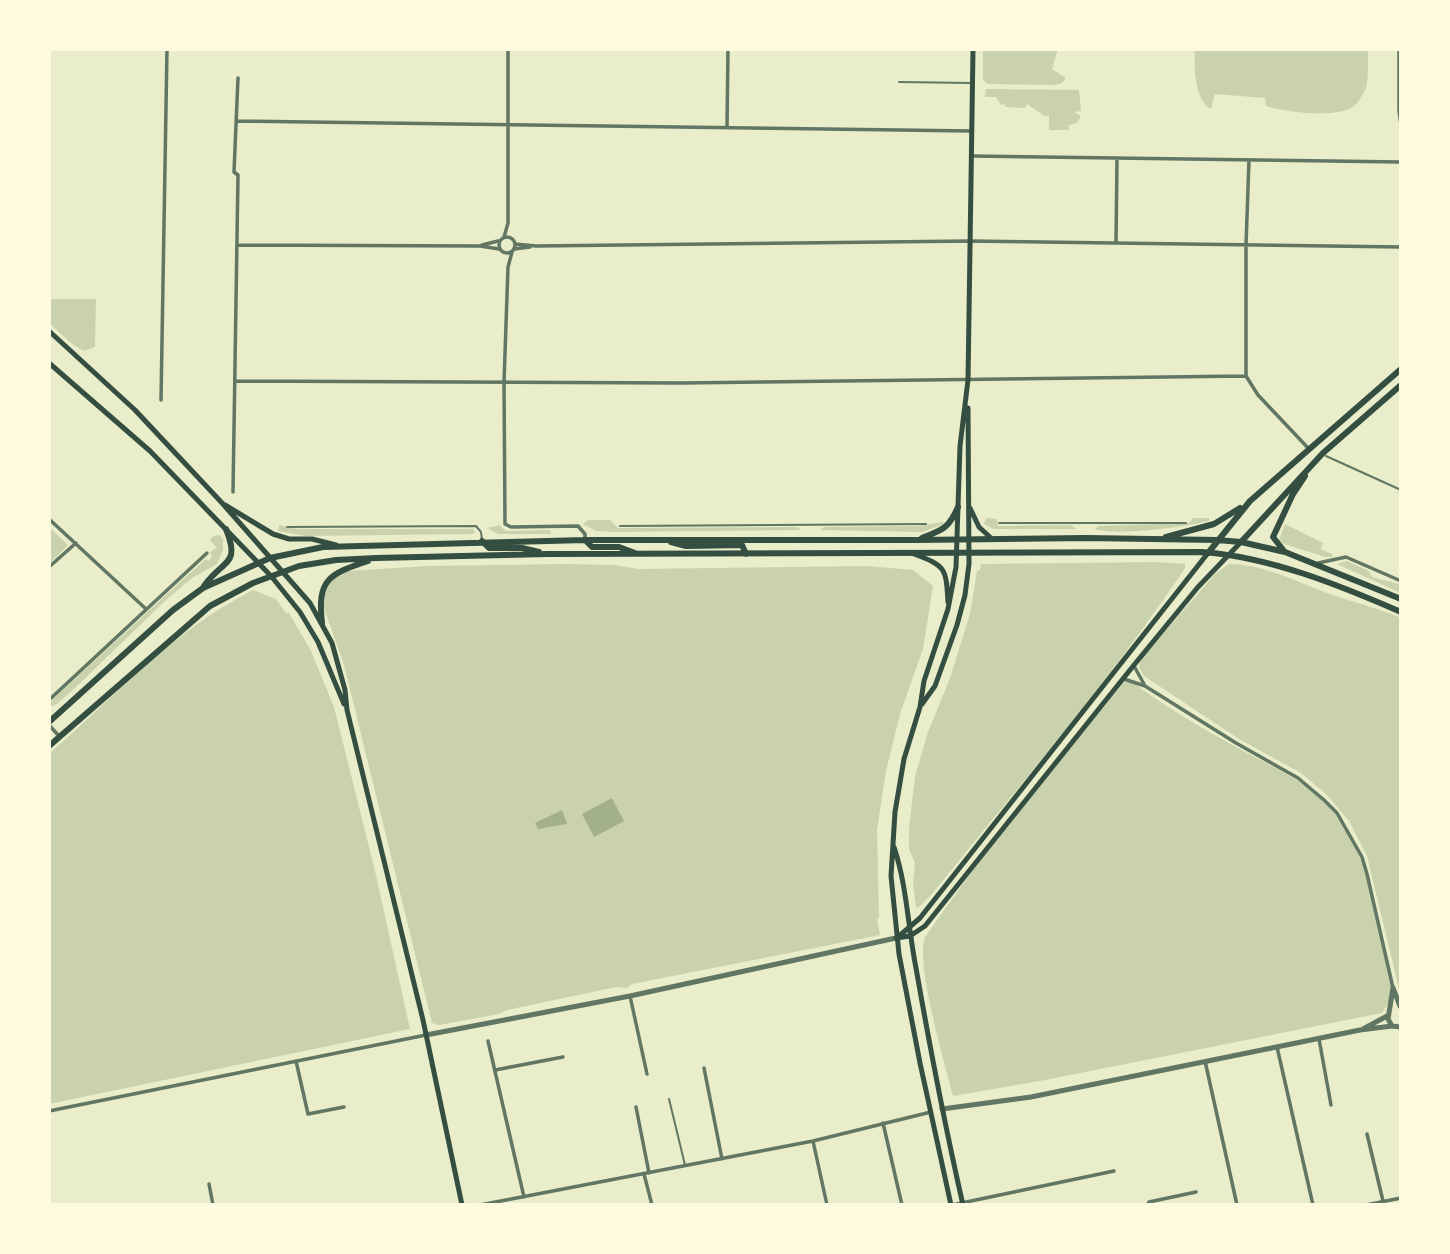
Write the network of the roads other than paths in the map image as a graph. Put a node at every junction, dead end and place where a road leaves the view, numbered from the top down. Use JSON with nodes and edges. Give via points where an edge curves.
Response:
{"nodes":[{"id":1,"x":167,"y":49,"type":"edge"},
{"id":2,"x":508,"y":49,"type":"edge"},
{"id":3,"x":728,"y":49,"type":"edge"},
{"id":4,"x":973,"y":49,"type":"edge"},
{"id":5,"x":1399,"y":49,"type":"edge"},
{"id":6,"x":237,"y":78,"type":"dead end"},
{"id":7,"x":899,"y":82,"type":"dead end"},
{"id":8,"x":972,"y":83,"type":"junction"},
{"id":9,"x":236,"y":121,"type":"junction"},
{"id":10,"x":507,"y":125,"type":"junction"},
{"id":11,"x":1401,"y":125,"type":"edge"},
{"id":12,"x":727,"y":127,"type":"junction"},
{"id":13,"x":972,"y":131,"type":"junction"},
{"id":14,"x":971,"y":156,"type":"junction"},
{"id":15,"x":1118,"y":158,"type":"junction"},
{"id":16,"x":1249,"y":160,"type":"junction"},
{"id":17,"x":1401,"y":162,"type":"edge"},
{"id":18,"x":508,"y":223,"type":"junction"},
{"id":19,"x":504,"y":237,"type":"junction"},
{"id":20,"x":512,"y":238,"type":"junction"},
{"id":21,"x":499,"y":241,"type":"junction"},
{"id":22,"x":970,"y":241,"type":"junction"},
{"id":23,"x":1116,"y":243,"type":"junction"},
{"id":24,"x":237,"y":245,"type":"junction"},
{"id":25,"x":1246,"y":245,"type":"junction"},
{"id":26,"x":480,"y":246,"type":"junction"},
{"id":27,"x":1401,"y":247,"type":"edge"},
{"id":28,"x":514,"y":248,"type":"junction"},
{"id":29,"x":501,"y":251,"type":"junction"},
{"id":30,"x":508,"y":267,"type":"junction"},
{"id":31,"x":49,"y":331,"type":"edge"},
{"id":32,"x":49,"y":363,"type":"edge"},
{"id":33,"x":1401,"y":369,"type":"edge"},
{"id":34,"x":1246,"y":376,"type":"junction"},
{"id":35,"x":968,"y":380,"type":"junction"},
{"id":36,"x":236,"y":381,"type":"junction"},
{"id":37,"x":504,"y":382,"type":"junction"},
{"id":38,"x":1401,"y":385,"type":"edge"},
{"id":39,"x":967,"y":394,"type":"junction"},
{"id":40,"x":161,"y":400,"type":"dead end"},
{"id":41,"x":1309,"y":449,"type":"junction"},
{"id":42,"x":1322,"y":453,"type":"junction"},
{"id":43,"x":1313,"y":462,"type":"junction"},
{"id":44,"x":1401,"y":490,"type":"edge"},
{"id":45,"x":233,"y":492,"type":"dead end"},
{"id":46,"x":1250,"y":501,"type":"junction"},
{"id":47,"x":223,"y":504,"type":"junction"},
{"id":48,"x":968,"y":505,"type":"junction"},
{"id":49,"x":958,"y":507,"type":"junction"},
{"id":50,"x":49,"y":519,"type":"edge"},
{"id":51,"x":999,"y":523,"type":"dead end"},
{"id":52,"x":1186,"y":523,"type":"dead end"},
{"id":53,"x":926,"y":524,"type":"dead end"},
{"id":54,"x":620,"y":526,"type":"dead end"},
{"id":55,"x":287,"y":527,"type":"dead end"},
{"id":56,"x":226,"y":529,"type":"junction"},
{"id":57,"x":991,"y":538,"type":"junction"},
{"id":58,"x":1086,"y":538,"type":"junction"},
{"id":59,"x":809,"y":539,"type":"junction"},
{"id":60,"x":957,"y":539,"type":"junction"},
{"id":61,"x":968,"y":539,"type":"junction"},
{"id":62,"x":1155,"y":539,"type":"junction"},
{"id":63,"x":585,"y":540,"type":"junction"},
{"id":64,"x":663,"y":540,"type":"junction"},
{"id":65,"x":917,"y":540,"type":"junction"},
{"id":66,"x":1217,"y":540,"type":"junction"},
{"id":67,"x":482,"y":541,"type":"junction"},
{"id":68,"x":1241,"y":542,"type":"junction"},
{"id":69,"x":75,"y":543,"type":"junction"},
{"id":70,"x":338,"y":546,"type":"junction"},
{"id":71,"x":823,"y":552,"type":"junction"},
{"id":72,"x":1086,"y":552,"type":"junction"},
{"id":73,"x":1285,"y":552,"type":"junction"},
{"id":74,"x":207,"y":553,"type":"dead end"},
{"id":75,"x":968,"y":553,"type":"junction"},
{"id":76,"x":1208,"y":553,"type":"junction"},
{"id":77,"x":548,"y":554,"type":"junction"},
{"id":78,"x":639,"y":554,"type":"junction"},
{"id":79,"x":746,"y":554,"type":"junction"},
{"id":80,"x":913,"y":554,"type":"junction"},
{"id":81,"x":957,"y":554,"type":"junction"},
{"id":82,"x":1228,"y":555,"type":"junction"},
{"id":83,"x":270,"y":558,"type":"junction"},
{"id":84,"x":376,"y":558,"type":"junction"},
{"id":85,"x":258,"y":563,"type":"junction"},
{"id":86,"x":1317,"y":564,"type":"junction"},
{"id":87,"x":49,"y":567,"type":"edge"},
{"id":88,"x":284,"y":571,"type":"junction"},
{"id":89,"x":271,"y":576,"type":"junction"},
{"id":90,"x":1401,"y":582,"type":"edge"},
{"id":91,"x":203,"y":588,"type":"junction"},
{"id":92,"x":1401,"y":599,"type":"edge"},
{"id":93,"x":146,"y":609,"type":"junction"},
{"id":94,"x":948,"y":609,"type":"junction"},
{"id":95,"x":1401,"y":612,"type":"edge"},
{"id":96,"x":322,"y":623,"type":"junction"},
{"id":97,"x":1134,"y":665,"type":"junction"},
{"id":98,"x":1122,"y":678,"type":"junction"},
{"id":99,"x":1145,"y":686,"type":"junction"},
{"id":100,"x":49,"y":699,"type":"edge"},
{"id":101,"x":920,"y":707,"type":"junction"},
{"id":102,"x":346,"y":710,"type":"junction"},
{"id":103,"x":49,"y":723,"type":"edge"},
{"id":104,"x":59,"y":736,"type":"junction"},
{"id":105,"x":49,"y":746,"type":"edge"},
{"id":106,"x":893,"y":844,"type":"junction"},
{"id":107,"x":909,"y":927,"type":"junction"},
{"id":108,"x":910,"y":936,"type":"junction"},
{"id":109,"x":896,"y":938,"type":"junction"},
{"id":110,"x":1393,"y":988,"type":"junction"},
{"id":111,"x":630,"y":996,"type":"junction"},
{"id":112,"x":1401,"y":1006,"type":"edge"},
{"id":113,"x":1391,"y":1009,"type":"junction"},
{"id":114,"x":1387,"y":1016,"type":"junction"},
{"id":115,"x":1397,"y":1027,"type":"edge"},
{"id":116,"x":1360,"y":1030,"type":"junction"},
{"id":117,"x":426,"y":1035,"type":"junction"},
{"id":118,"x":1401,"y":1035,"type":"edge"},
{"id":119,"x":1318,"y":1038,"type":"junction"},
{"id":120,"x":488,"y":1041,"type":"dead end"},
{"id":121,"x":1277,"y":1046,"type":"junction"},
{"id":122,"x":563,"y":1057,"type":"dead end"},
{"id":123,"x":296,"y":1061,"type":"junction"},
{"id":124,"x":1205,"y":1061,"type":"junction"},
{"id":125,"x":704,"y":1068,"type":"dead end"},
{"id":126,"x":495,"y":1070,"type":"junction"},
{"id":127,"x":647,"y":1074,"type":"dead end"},
{"id":128,"x":669,"y":1099,"type":"dead end"},
{"id":129,"x":1332,"y":1105,"type":"dead end"},
{"id":130,"x":344,"y":1107,"type":"dead end"},
{"id":131,"x":636,"y":1107,"type":"dead end"},
{"id":132,"x":942,"y":1110,"type":"junction"},
{"id":133,"x":49,"y":1111,"type":"edge"},
{"id":134,"x":931,"y":1112,"type":"junction"},
{"id":135,"x":883,"y":1123,"type":"junction"},
{"id":136,"x":1367,"y":1134,"type":"dead end"},
{"id":137,"x":813,"y":1141,"type":"junction"},
{"id":138,"x":722,"y":1159,"type":"junction"},
{"id":139,"x":685,"y":1166,"type":"junction"},
{"id":140,"x":1114,"y":1171,"type":"dead end"},
{"id":141,"x":647,"y":1174,"type":"junction"},
{"id":142,"x":209,"y":1184,"type":"dead end"},
{"id":143,"x":1196,"y":1192,"type":"dead end"},
{"id":144,"x":524,"y":1197,"type":"junction"},
{"id":145,"x":1401,"y":1198,"type":"edge"},
{"id":146,"x":1383,"y":1201,"type":"junction"},
{"id":147,"x":963,"y":1204,"type":"edge"},
{"id":148,"x":213,"y":1205,"type":"edge"},
{"id":149,"x":462,"y":1205,"type":"edge"},
{"id":150,"x":480,"y":1205,"type":"edge"},
{"id":151,"x":652,"y":1205,"type":"edge"},
{"id":152,"x":827,"y":1205,"type":"edge"},
{"id":153,"x":902,"y":1205,"type":"edge"},
{"id":154,"x":952,"y":1205,"type":"edge"},
{"id":155,"x":1147,"y":1205,"type":"edge"},
{"id":156,"x":1237,"y":1205,"type":"edge"},
{"id":157,"x":1313,"y":1205,"type":"edge"},
{"id":158,"x":1366,"y":1205,"type":"edge"}],
"edges":[{"from":1,"to":40,"type":"street"},
{"from":2,"to":10,"type":"street"},
{"from":3,"to":12,"type":"street"},
{"from":4,"to":8,"type":"main road"},
{"from":5,"to":11,"type":"street"},
{"from":6,"to":9,"type":"street"},
{"from":7,"to":8,"type":"lane"},
{"from":8,"to":13,"type":"main road"},
{"from":9,"to":10,"type":"street"},
{"from":9,"to":24,"type":"street"},
{"from":10,"to":12,"type":"street"},
{"from":10,"to":18,"type":"street"},
{"from":12,"to":13,"type":"street"},
{"from":13,"to":14,"type":"main road"},
{"from":14,"to":15,"type":"street"},
{"from":14,"to":22,"type":"main road"},
{"from":15,"to":16,"type":"street"},
{"from":15,"to":23,"type":"street"},
{"from":16,"to":17,"type":"street"},
{"from":16,"to":25,"type":"street"},
{"from":18,"to":19,"type":"street"},
{"from":18,"to":20,"type":"street"},
{"from":19,"to":20,"type":"street"},
{"from":19,"to":21,"type":"street"},
{"from":20,"to":28,"type":"street"},
{"from":21,"to":26,"type":"street"},
{"from":21,"to":29,"type":"street"},
{"from":22,"to":23,"type":"street"},
{"from":22,"to":28,"type":"street"},
{"from":22,"to":35,"type":"main road"},
{"from":23,"to":25,"type":"street"},
{"from":24,"to":26,"type":"street"},
{"from":24,"to":36,"type":"street"},
{"from":25,"to":27,"type":"street"},
{"from":25,"to":34,"type":"street"},
{"from":26,"to":29,"type":"street"},
{"from":28,"to":29,"type":"street"},
{"from":28,"to":30,"type":"street"},
{"from":29,"to":30,"type":"street"},
{"from":30,"to":37,"type":"street"},
{"from":31,"to":47,"type":"main road","via":[[135,410]]},
{"from":32,"to":56,"type":"main road","via":[[150,451]]},
{"from":33,"to":41,"type":"highway"},
{"from":34,"to":35,"type":"street"},
{"from":34,"to":41,"type":"street"},
{"from":35,"to":37,"type":"street"},
{"from":35,"to":39,"type":"main road"},
{"from":36,"to":37,"type":"street"},
{"from":36,"to":45,"type":"street"},
{"from":37,"to":63,"type":"street","via":[[505,524],[578,526]]},
{"from":38,"to":42,"type":"highway"},
{"from":39,"to":48,"type":"main road"},
{"from":39,"to":49,"type":"main road"},
{"from":41,"to":46,"type":"highway"},
{"from":42,"to":43,"type":"highway"},
{"from":42,"to":44,"type":"lane"},
{"from":43,"to":68,"type":"highway"},
{"from":43,"to":73,"type":"highway","via":[[1273,537]]},
{"from":46,"to":62,"type":"highway","via":[[1214,524]]},
{"from":46,"to":66,"type":"highway"},
{"from":47,"to":70,"type":"main road","via":[[273,534]]},
{"from":47,"to":83,"type":"main road"},
{"from":48,"to":57,"type":"main road","via":[[979,527]]},
{"from":48,"to":61,"type":"main road"},
{"from":49,"to":60,"type":"main road"},
{"from":49,"to":65,"type":"highway","via":[[952,522]]},
{"from":50,"to":69,"type":"street"},
{"from":51,"to":52,"type":"lane"},
{"from":53,"to":54,"type":"lane"},
{"from":55,"to":67,"type":"lane","via":[[476,526]]},
{"from":56,"to":85,"type":"main road"},
{"from":56,"to":91,"type":"highway","via":[[233,552]]},
{"from":57,"to":58,"type":"highway"},
{"from":57,"to":61,"type":"highway"},
{"from":58,"to":62,"type":"highway"},
{"from":58,"to":72,"type":"highway"},
{"from":59,"to":64,"type":"highway"},
{"from":59,"to":65,"type":"highway"},
{"from":59,"to":71,"type":"highway"},
{"from":60,"to":61,"type":"highway"},
{"from":60,"to":65,"type":"highway"},
{"from":60,"to":81,"type":"main road"},
{"from":61,"to":75,"type":"main road"},
{"from":62,"to":66,"type":"highway"},
{"from":63,"to":64,"type":"highway"},
{"from":63,"to":67,"type":"highway"},
{"from":63,"to":78,"type":"highway","via":[[592,547],[619,547]]},
{"from":64,"to":79,"type":"highway","via":[[686,546],[742,545]]},
{"from":66,"to":68,"type":"highway"},
{"from":66,"to":76,"type":"highway"},
{"from":67,"to":70,"type":"highway"},
{"from":67,"to":77,"type":"highway","via":[[489,548]]},
{"from":68,"to":73,"type":"highway"},
{"from":68,"to":82,"type":"main road"},
{"from":69,"to":87,"type":"street"},
{"from":69,"to":93,"type":"street"},
{"from":70,"to":83,"type":"highway"},
{"from":71,"to":79,"type":"highway"},
{"from":71,"to":80,"type":"highway"},
{"from":72,"to":75,"type":"highway"},
{"from":72,"to":76,"type":"highway"},
{"from":73,"to":86,"type":"highway"},
{"from":74,"to":93,"type":"street"},
{"from":75,"to":81,"type":"highway"},
{"from":75,"to":101,"type":"main road","via":[[957,625],[935,686]]},
{"from":76,"to":82,"type":"highway"},
{"from":76,"to":107,"type":"main road"},
{"from":77,"to":78,"type":"highway"},
{"from":77,"to":84,"type":"highway"},
{"from":78,"to":79,"type":"highway"},
{"from":80,"to":81,"type":"highway"},
{"from":80,"to":94,"type":"main road","via":[[941,567]]},
{"from":81,"to":94,"type":"main road"},
{"from":82,"to":95,"type":"highway","via":[[1304,575]]},
{"from":82,"to":97,"type":"main road"},
{"from":83,"to":85,"type":"highway"},
{"from":83,"to":88,"type":"main road"},
{"from":84,"to":88,"type":"highway","via":[[336,560]]},
{"from":84,"to":96,"type":"highway","via":[[332,575],[321,599]]},
{"from":85,"to":89,"type":"main road"},
{"from":85,"to":91,"type":"highway"},
{"from":86,"to":90,"type":"street","via":[[1346,557]]},
{"from":86,"to":92,"type":"highway"},
{"from":88,"to":89,"type":"highway"},
{"from":88,"to":96,"type":"main road"},
{"from":89,"to":102,"type":"main road","via":[[318,642]]},
{"from":89,"to":104,"type":"highway","via":[[229,595],[193,619]]},
{"from":91,"to":103,"type":"highway"},
{"from":93,"to":100,"type":"street"},
{"from":94,"to":101,"type":"main road"},
{"from":96,"to":102,"type":"main road","via":[[345,690]]},
{"from":97,"to":98,"type":"main road"},
{"from":97,"to":99,"type":"street"},
{"from":98,"to":99,"type":"street"},
{"from":98,"to":108,"type":"main road","via":[[927,923]]},
{"from":99,"to":110,"type":"street","via":[[1298,778],[1336,813],[1365,866]]},
{"from":101,"to":106,"type":"main road","via":[[901,772]]},
{"from":102,"to":117,"type":"main road"},
{"from":103,"to":104,"type":"street"},
{"from":104,"to":105,"type":"highway"},
{"from":106,"to":107,"type":"main road","via":[[903,875]]},
{"from":106,"to":109,"type":"main road"},
{"from":107,"to":108,"type":"main road"},
{"from":107,"to":109,"type":"main road"},
{"from":108,"to":109,"type":"main road"},
{"from":108,"to":132,"type":"main road"},
{"from":109,"to":111,"type":"street"},
{"from":109,"to":134,"type":"main road"},
{"from":110,"to":112,"type":"street"},
{"from":110,"to":113,"type":"street"},
{"from":111,"to":117,"type":"street"},
{"from":111,"to":127,"type":"street"},
{"from":112,"to":113,"type":"street"},
{"from":113,"to":114,"type":"street"},
{"from":114,"to":115,"type":"street"},
{"from":114,"to":116,"type":"street"},
{"from":115,"to":116,"type":"street"},
{"from":115,"to":118,"type":"street"},
{"from":116,"to":119,"type":"street"},
{"from":117,"to":123,"type":"street"},
{"from":117,"to":149,"type":"main road"},
{"from":119,"to":121,"type":"street"},
{"from":119,"to":129,"type":"street"},
{"from":120,"to":126,"type":"street"},
{"from":121,"to":124,"type":"street"},
{"from":121,"to":157,"type":"street"},
{"from":122,"to":126,"type":"street"},
{"from":123,"to":130,"type":"street","via":[[308,1114]]},
{"from":123,"to":133,"type":"street"},
{"from":124,"to":132,"type":"street","via":[[1031,1097]]},
{"from":124,"to":156,"type":"street"},
{"from":125,"to":138,"type":"street"},
{"from":126,"to":144,"type":"street"},
{"from":128,"to":139,"type":"lane"},
{"from":131,"to":141,"type":"street"},
{"from":132,"to":134,"type":"main road"},
{"from":132,"to":147,"type":"main road"},
{"from":134,"to":135,"type":"street"},
{"from":134,"to":154,"type":"main road"},
{"from":135,"to":137,"type":"street"},
{"from":135,"to":153,"type":"street"},
{"from":136,"to":146,"type":"street"},
{"from":137,"to":138,"type":"street"},
{"from":137,"to":152,"type":"street"},
{"from":138,"to":139,"type":"street"},
{"from":139,"to":141,"type":"street"},
{"from":140,"to":147,"type":"street"},
{"from":141,"to":144,"type":"street"},
{"from":141,"to":151,"type":"street"},
{"from":142,"to":148,"type":"street"},
{"from":143,"to":155,"type":"street"},
{"from":144,"to":150,"type":"street"},
{"from":145,"to":146,"type":"street"},
{"from":146,"to":158,"type":"street"},
{"from":147,"to":154,"type":"street"}]}
